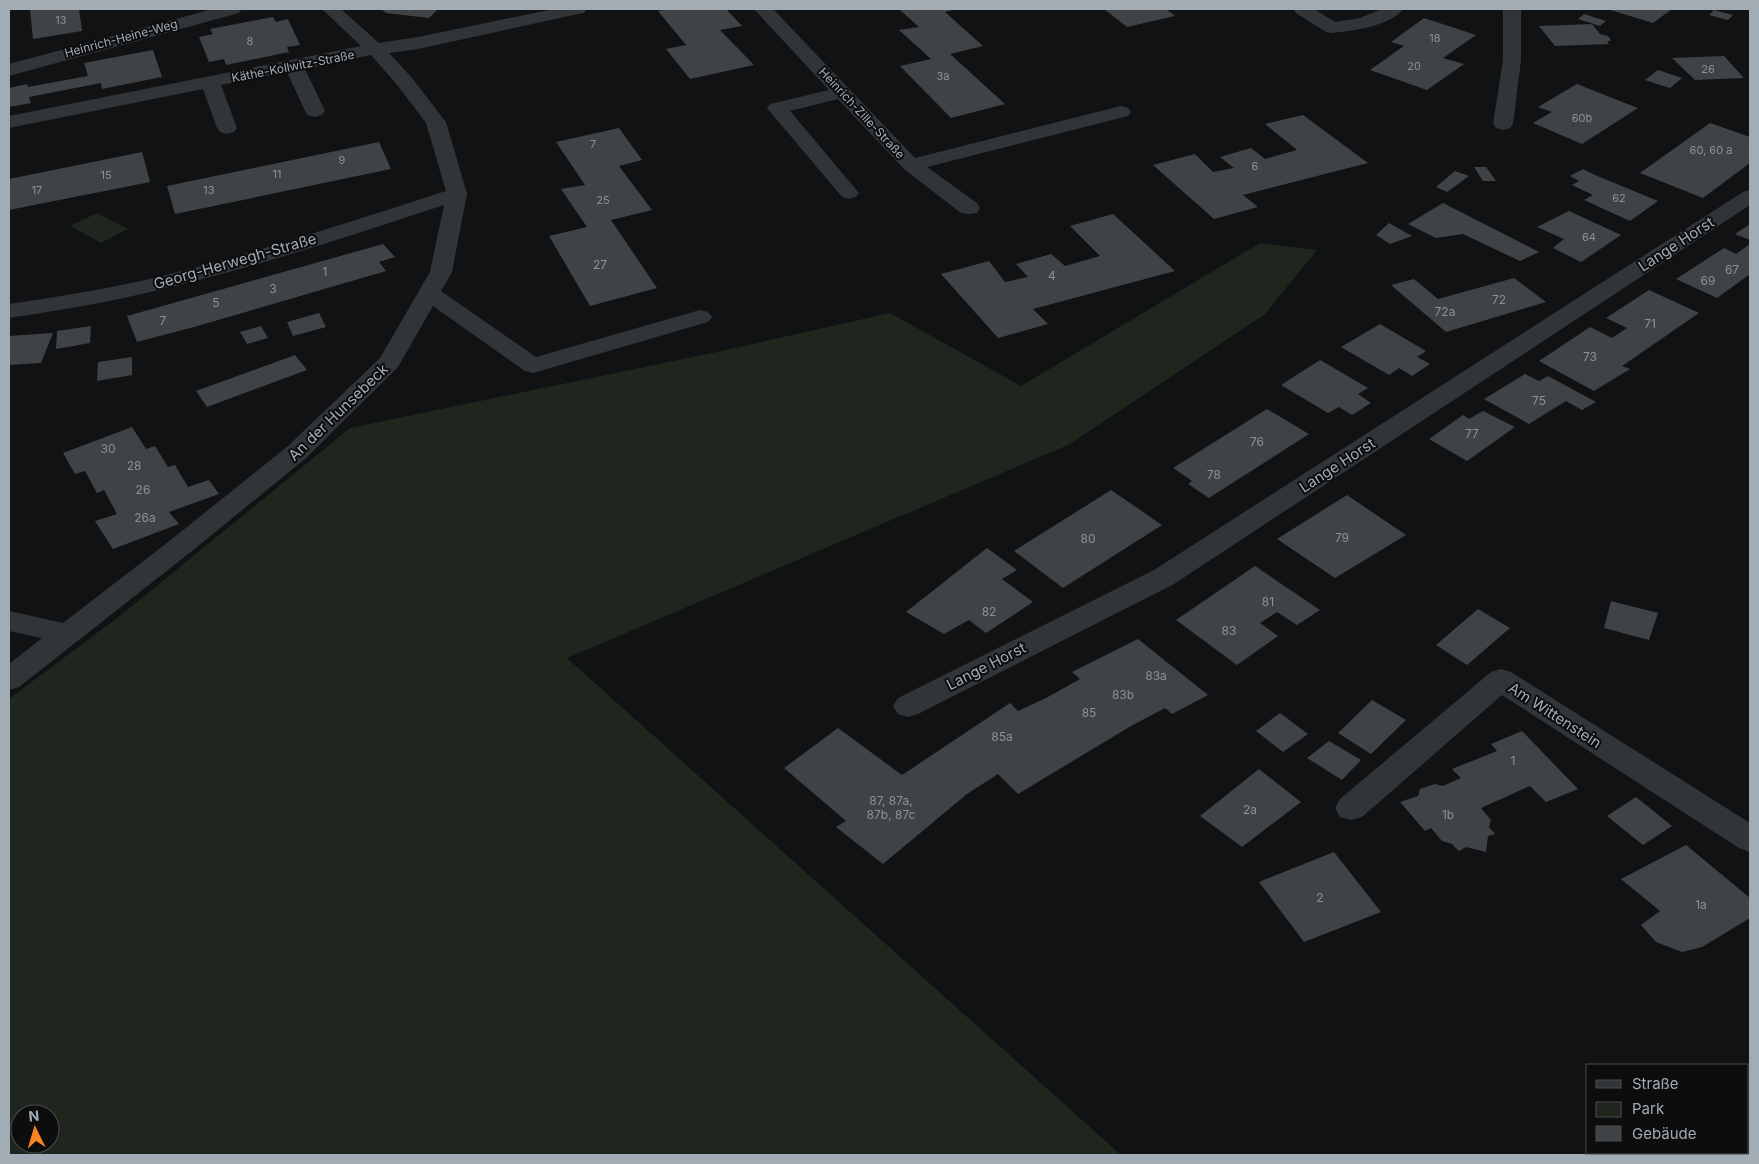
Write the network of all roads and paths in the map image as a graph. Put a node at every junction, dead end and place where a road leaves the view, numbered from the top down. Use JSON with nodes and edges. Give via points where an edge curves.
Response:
{"nodes":[{"id":1,"x":233,"y":9,"type":"edge"},
{"id":2,"x":331,"y":9,"type":"edge"},
{"id":3,"x":578,"y":9,"type":"edge"},
{"id":4,"x":764,"y":9,"type":"edge"},
{"id":5,"x":1302,"y":9,"type":"edge"},
{"id":6,"x":1394,"y":9,"type":"edge"},
{"id":7,"x":1512,"y":9,"type":"edge"},
{"id":8,"x":375,"y":49,"type":"junction"},
{"id":9,"x":294,"y":66,"type":"junction"},
{"id":10,"x":9,"y":70,"type":"edge"},
{"id":11,"x":210,"y":82,"type":"junction"},
{"id":12,"x":843,"y":92,"type":"junction"},
{"id":13,"x":315,"y":111,"type":"dead end"},
{"id":14,"x":1121,"y":112,"type":"dead end"},
{"id":15,"x":9,"y":122,"type":"edge"},
{"id":16,"x":1503,"y":124,"type":"dead end"},
{"id":17,"x":226,"y":128,"type":"dead end"},
{"id":18,"x":911,"y":165,"type":"junction"},
{"id":19,"x":849,"y":193,"type":"dead end"},
{"id":20,"x":457,"y":194,"type":"junction"},
{"id":21,"x":1750,"y":196,"type":"edge"},
{"id":22,"x":969,"y":208,"type":"dead end"},
{"id":23,"x":429,"y":293,"type":"junction"},
{"id":24,"x":9,"y":311,"type":"edge"},
{"id":25,"x":700,"y":317,"type":"dead end"},
{"id":26,"x":9,"y":621,"type":"edge"},
{"id":27,"x":68,"y":634,"type":"junction"},
{"id":28,"x":9,"y":680,"type":"edge"},
{"id":29,"x":908,"y":706,"type":"dead end"},
{"id":30,"x":1351,"y":808,"type":"dead end"},
{"id":31,"x":1750,"y":839,"type":"edge"}],
"edges":[{"from":1,"to":10,"type":"street","name":"Heinrich-Heine-Weg"},
{"from":2,"to":8,"type":"street","name":"An der Hunsebeck"},
{"from":3,"to":8,"type":"street","name":"Käthe-Kollwitz-Straße"},
{"from":4,"to":12,"type":"street","name":"Heinrich-Zille-Straße"},
{"from":5,"to":6,"type":"street","via":[[1332,28],[1368,21]]},
{"from":7,"to":16,"type":"street","via":[[1512,60]]},
{"from":8,"to":9,"type":"street","name":"Käthe-Kollwitz-Straße"},
{"from":8,"to":20,"type":"street","name":"An der Hunsebeck","via":[[436,122]]},
{"from":9,"to":11,"type":"street","name":"Käthe-Kollwitz-Straße"},
{"from":9,"to":13,"type":"street"},
{"from":11,"to":15,"type":"street","name":"Käthe-Kollwitz-Straße"},
{"from":11,"to":17,"type":"street"},
{"from":12,"to":18,"type":"street","name":"Heinrich-Zille-Straße"},
{"from":12,"to":19,"type":"street","via":[[777,108]]},
{"from":14,"to":18,"type":"street"},
{"from":18,"to":22,"type":"street","name":"Heinrich-Zille-Straße"},
{"from":20,"to":23,"type":"street","name":"An der Hunsebeck","via":[[441,272]]},
{"from":20,"to":24,"type":"street","name":"Georg-Herwegh-Straße","via":[[173,280]]},
{"from":21,"to":29,"type":"street","name":"Lange Horst","via":[[1164,577]]},
{"from":23,"to":25,"type":"street","via":[[533,366]]},
{"from":23,"to":27,"type":"street","name":"An der Hunsebeck","via":[[390,362],[297,452]]},
{"from":26,"to":27,"type":"street"},
{"from":27,"to":28,"type":"street","name":"An der Hunsebeck"},
{"from":30,"to":31,"type":"street","name":"Am Wittenstein","via":[[1502,680]]}]}
